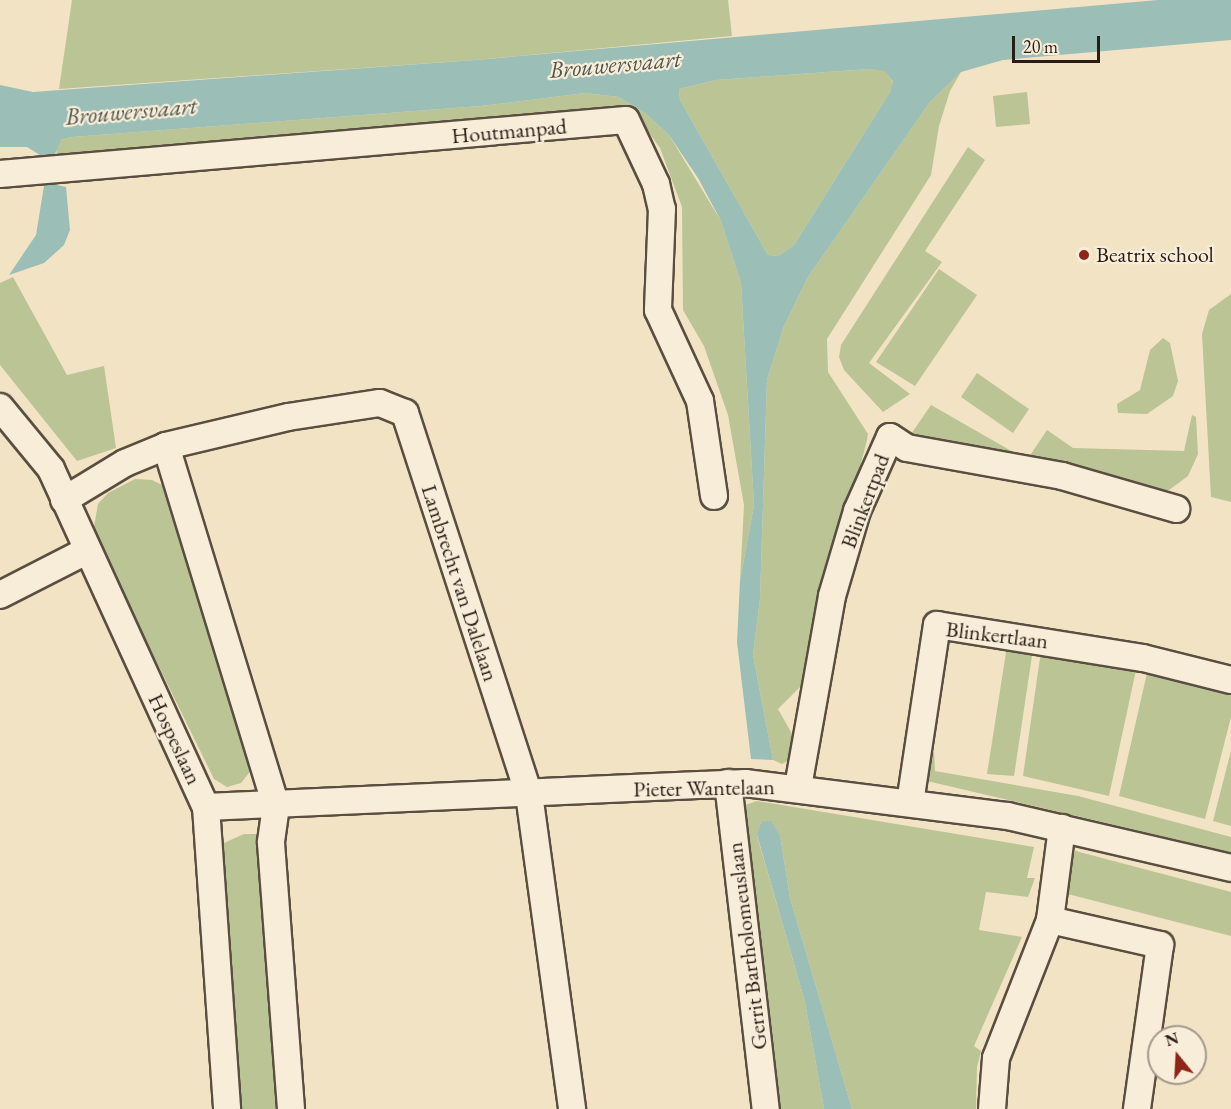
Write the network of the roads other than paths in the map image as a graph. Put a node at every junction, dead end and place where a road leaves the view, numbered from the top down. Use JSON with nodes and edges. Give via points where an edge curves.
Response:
{"nodes":[{"id":1,"x":0,"y":174,"type":"edge"},
{"id":2,"x":0,"y":406,"type":"edge"},
{"id":3,"x":166,"y":446,"type":"junction"},
{"id":4,"x":714,"y":496,"type":"dead end"},
{"id":5,"x":64,"y":500,"type":"junction"},
{"id":6,"x":1176,"y":509,"type":"dead end"},
{"id":7,"x":86,"y":551,"type":"junction"},
{"id":8,"x":0,"y":595,"type":"edge"},
{"id":9,"x":1231,"y":680,"type":"edge"},
{"id":10,"x":728,"y":783,"type":"junction"},
{"id":11,"x":798,"y":787,"type":"junction"},
{"id":12,"x":529,"y":794,"type":"junction"},
{"id":13,"x":910,"y":803,"type":"junction"},
{"id":14,"x":276,"y":806,"type":"junction"},
{"id":15,"x":206,"y":807,"type":"junction"},
{"id":16,"x":1062,"y":828,"type":"junction"},
{"id":17,"x":1231,"y":868,"type":"edge"},
{"id":18,"x":1050,"y":920,"type":"junction"},
{"id":19,"x":227,"y":1109,"type":"edge"},
{"id":20,"x":291,"y":1109,"type":"edge"},
{"id":21,"x":572,"y":1109,"type":"edge"},
{"id":22,"x":766,"y":1109,"type":"edge"},
{"id":23,"x":992,"y":1109,"type":"edge"},
{"id":24,"x":1137,"y":1109,"type":"edge"}],
"edges":[{"from":1,"to":4,"type":"street","name":"Houtmanpad","via":[[626,120],[656,184],[662,209],[658,310],[700,401]]},
{"from":2,"to":5,"type":"street","name":"Hospeslaan","via":[[51,469]]},
{"from":3,"to":5,"type":"street","name":"Lambrecht van Dalelaan","via":[[125,463]]},
{"from":3,"to":12,"type":"street","name":"Lambrecht van Dalelaan","via":[[288,417],[380,403],[405,413]]},
{"from":3,"to":14,"type":"street"},
{"from":5,"to":7,"type":"street","name":"Hospeslaan"},
{"from":6,"to":11,"type":"street","name":"Blinkertpad","via":[[1062,477],[907,448],[890,437],[857,511],[832,596]]},
{"from":7,"to":8,"type":"street"},
{"from":7,"to":15,"type":"street","name":"Hospeslaan"},
{"from":9,"to":13,"type":"street","name":"Blinkertlaan","via":[[1143,658],[937,625]]},
{"from":10,"to":11,"type":"street","name":"Pieter Wantelaan"},
{"from":10,"to":12,"type":"street","name":"Pieter Wantelaan"},
{"from":10,"to":22,"type":"street","name":"Gerrit Bartholomeuslaan"},
{"from":11,"to":13,"type":"street","name":"Pieter Wantelaan"},
{"from":12,"to":14,"type":"street","name":"Pieter Wantelaan"},
{"from":12,"to":21,"type":"street","name":"Lambrecht van Dalelaan"},
{"from":13,"to":16,"type":"street","name":"Pieter Wantelaan","via":[[1008,816]]},
{"from":14,"to":15,"type":"street","name":"Pieter Wantelaan"},
{"from":14,"to":20,"type":"street","via":[[271,843]]},
{"from":15,"to":19,"type":"street","name":"Hospeslaan"},
{"from":16,"to":17,"type":"street","name":"Pieter Wantelaan"},
{"from":16,"to":18,"type":"street"},
{"from":18,"to":23,"type":"street","via":[[996,1058]]},
{"from":18,"to":24,"type":"street","via":[[1160,945]]}]}
